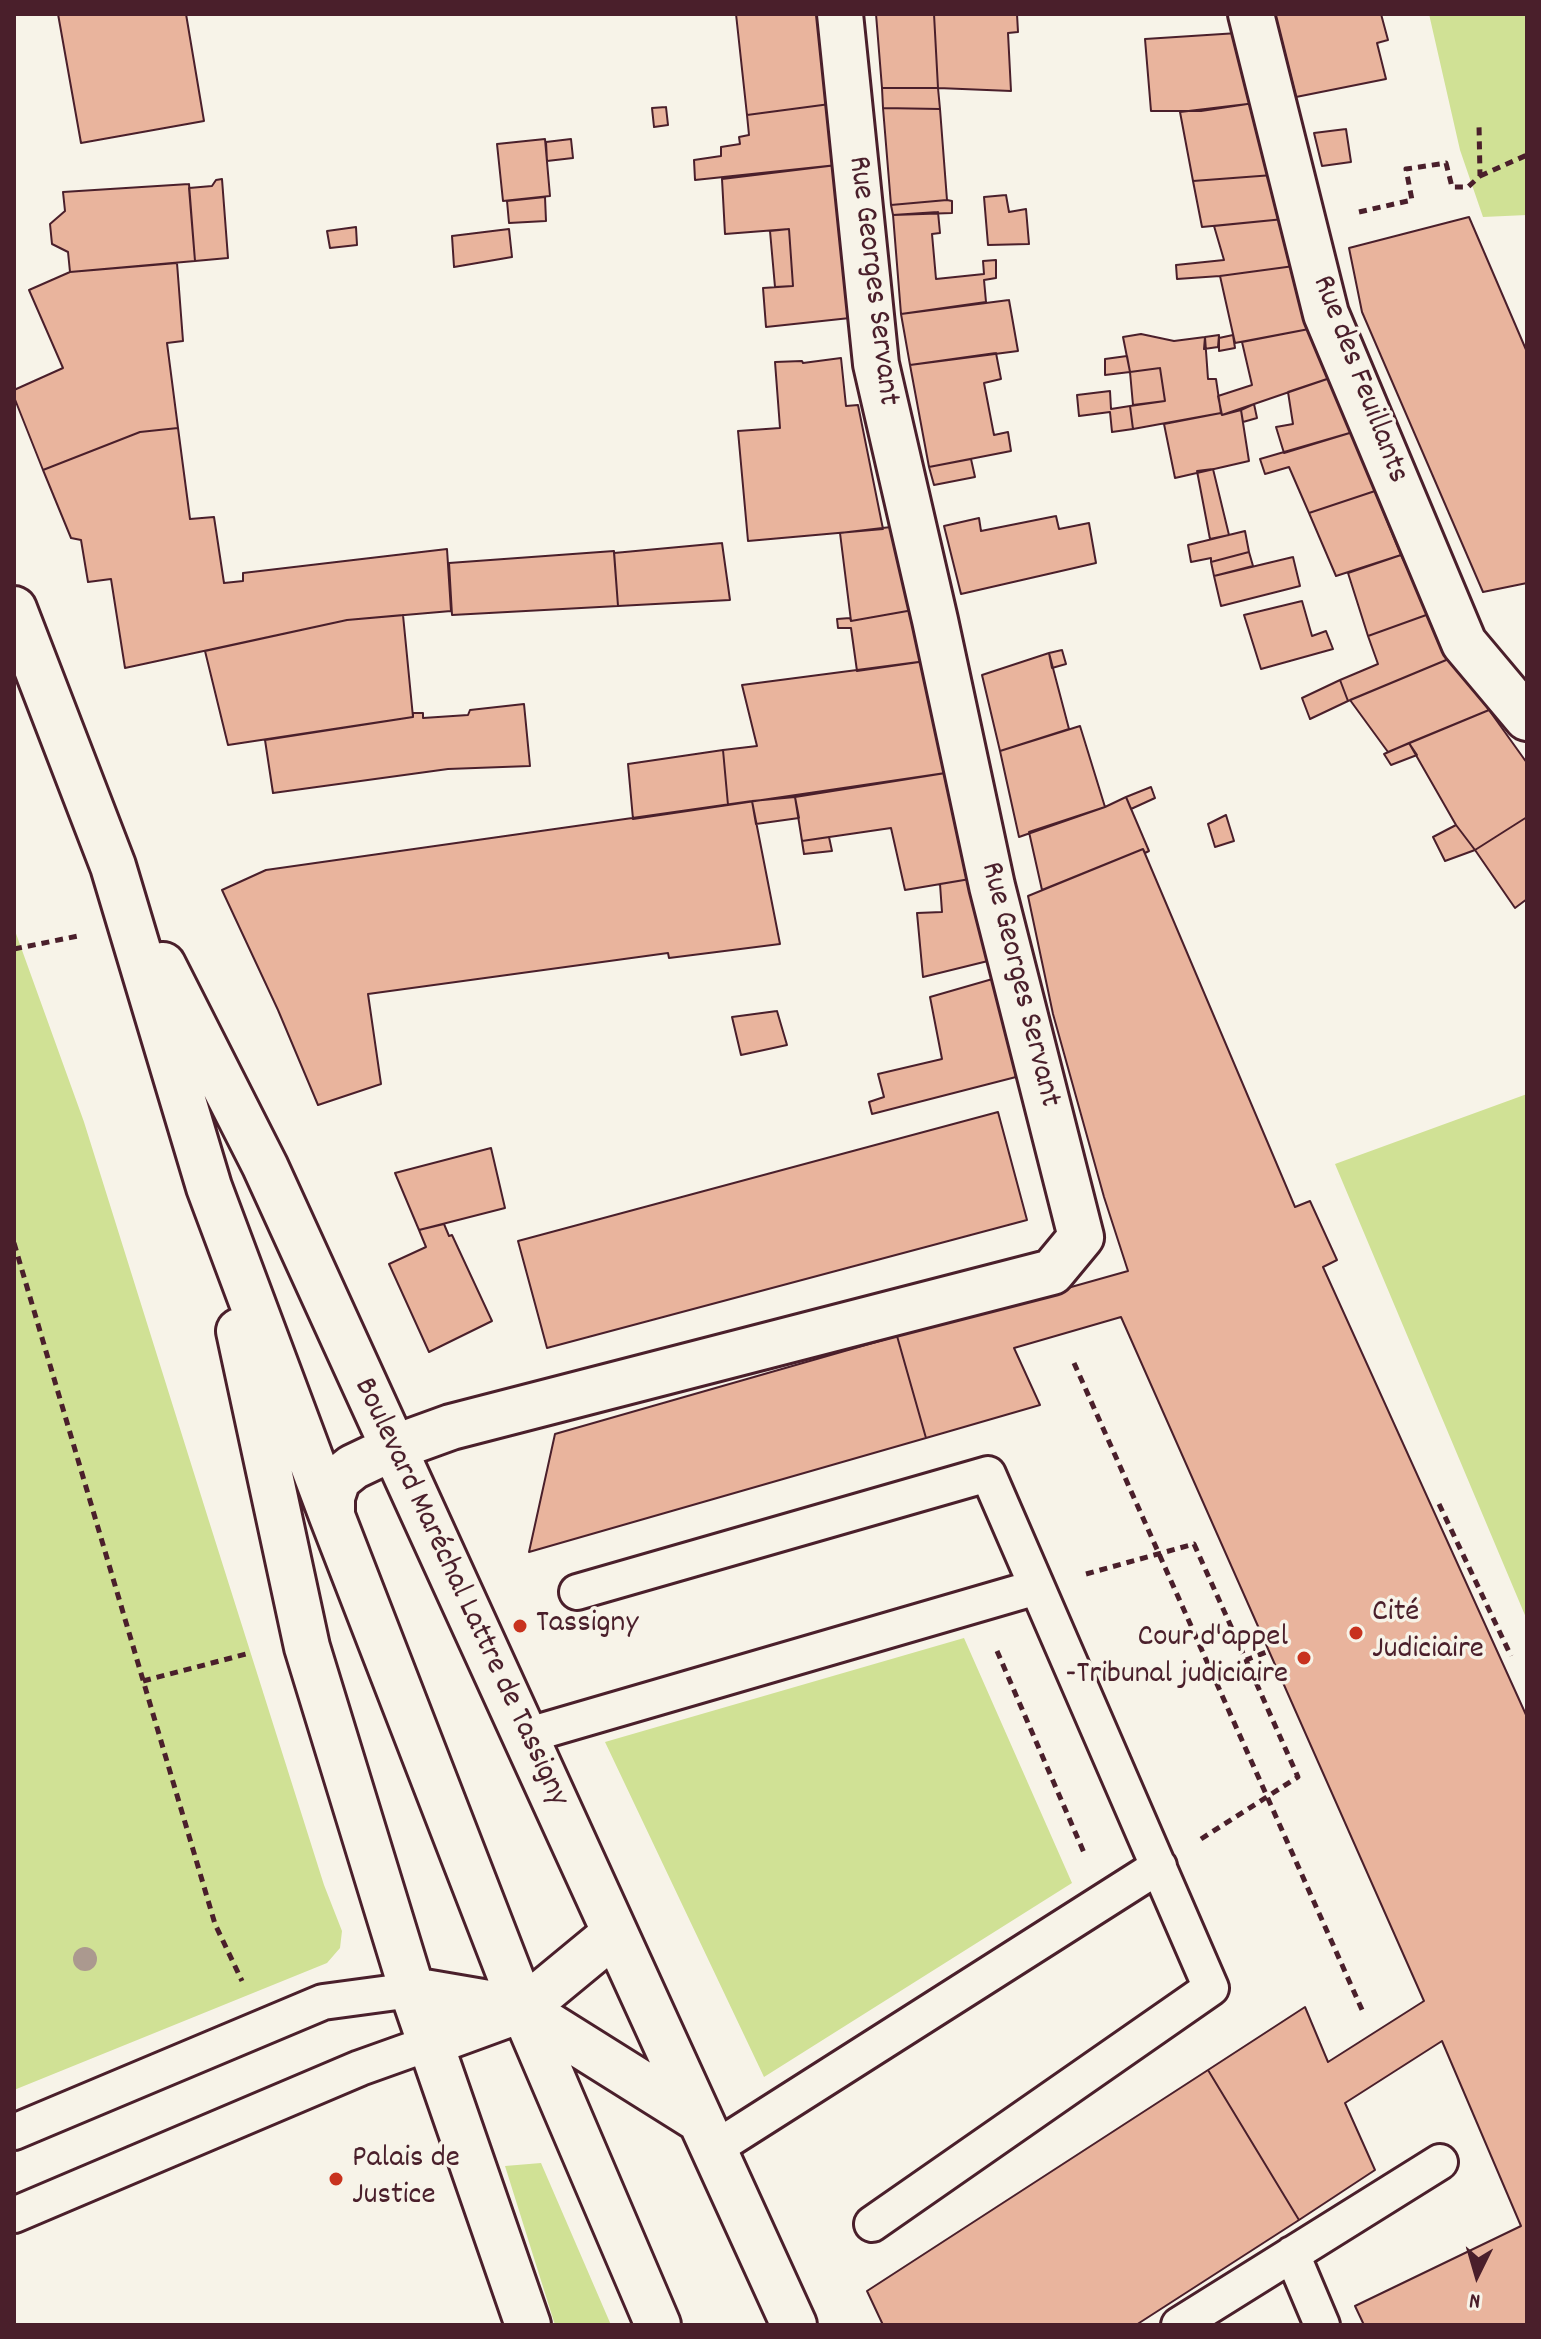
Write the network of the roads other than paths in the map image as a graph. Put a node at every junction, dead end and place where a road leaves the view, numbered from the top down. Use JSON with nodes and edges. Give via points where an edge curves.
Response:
{"nodes":[{"id":1,"x":840,"y":14,"type":"edge"},
{"id":2,"x":1251,"y":14,"type":"edge"},
{"id":3,"x":14,"y":609,"type":"edge"},
{"id":4,"x":1527,"y":718,"type":"edge"},
{"id":5,"x":113,"y":866,"type":"junction"},
{"id":6,"x":209,"y":1187,"type":"junction"},
{"id":7,"x":393,"y":1448,"type":"junction"},
{"id":8,"x":332,"y":1516,"type":"junction"},
{"id":9,"x":1037,"y":1587,"type":"junction"},
{"id":10,"x":577,"y":1592,"type":"dead end"},
{"id":11,"x":525,"y":1736,"type":"junction"},
{"id":12,"x":1159,"y":1866,"type":"junction"},
{"id":13,"x":615,"y":1933,"type":"junction"},
{"id":14,"x":412,"y":1990,"type":"junction"},
{"id":15,"x":523,"y":2009,"type":"junction"},
{"id":16,"x":430,"y":2043,"type":"junction"},
{"id":17,"x":14,"y":2132,"type":"edge"},
{"id":18,"x":707,"y":2134,"type":"junction"},
{"id":19,"x":1440,"y":2162,"type":"dead end"},
{"id":20,"x":14,"y":2215,"type":"edge"},
{"id":21,"x":872,"y":2224,"type":"dead end"},
{"id":22,"x":1292,"y":2254,"type":"junction"},
{"id":23,"x":528,"y":2325,"type":"edge"},
{"id":24,"x":658,"y":2325,"type":"edge"},
{"id":25,"x":794,"y":2325,"type":"edge"},
{"id":26,"x":1179,"y":2325,"type":"edge"},
{"id":27,"x":1322,"y":2325,"type":"edge"}],
"edges":[{"from":1,"to":7,"type":"main road","name":"Rue Georges Servant","via":[[876,364],[992,886],[1081,1237],[1052,1272],[451,1427]]},
{"from":2,"to":4,"type":"main road","name":"Rue des Feuillants","via":[[1326,314],[1464,643]]},
{"from":3,"to":5,"type":"main road","name":"Boulevard Maréchal Lattre de Tassigny"},
{"from":5,"to":6,"type":"main road","name":"Boulevard Maréchal Lattre de Tassigny"},
{"from":5,"to":7,"type":"main road","name":"Boulevard Maréchal Lattre de Tassigny","via":[[265,1166]]},
{"from":6,"to":8,"type":"main road","name":"Boulevard Maréchal Lattre de Tassigny"},
{"from":6,"to":14,"type":"main road","via":[[307,1647]]},
{"from":7,"to":8,"type":"main road","via":[[338,1479]]},
{"from":7,"to":11,"type":"main road","name":"Boulevard Maréchal Lattre de Tassigny"},
{"from":8,"to":15,"type":"main road","name":"Boulevard Maréchal Lattre de Tassigny"},
{"from":9,"to":10,"type":"lane","via":[[988,1474]]},
{"from":9,"to":11,"type":"lane"},
{"from":9,"to":12,"type":"lane"},
{"from":11,"to":13,"type":"main road","name":"Boulevard Maréchal Lattre de Tassigny"},
{"from":12,"to":18,"type":"lane"},
{"from":12,"to":21,"type":"lane","via":[[1211,1988]]},
{"from":13,"to":15,"type":"main road"},
{"from":13,"to":18,"type":"main road","name":"Boulevard Maréchal Lattre de Tassigny"},
{"from":14,"to":15,"type":"main road"},
{"from":14,"to":16,"type":"main road"},
{"from":14,"to":17,"type":"lane","via":[[323,2002]]},
{"from":15,"to":16,"type":"main road"},
{"from":15,"to":18,"type":"main road"},
{"from":15,"to":24,"type":"main road","name":"Boulevard Maréchal Lattre de Tassigny"},
{"from":16,"to":20,"type":"lane"},
{"from":16,"to":23,"type":"main road"},
{"from":18,"to":25,"type":"main road","name":"Boulevard Maréchal Lattre de Tassigny"},
{"from":19,"to":22,"type":"lane"},
{"from":22,"to":26,"type":"lane"},
{"from":22,"to":27,"type":"lane"}]}
